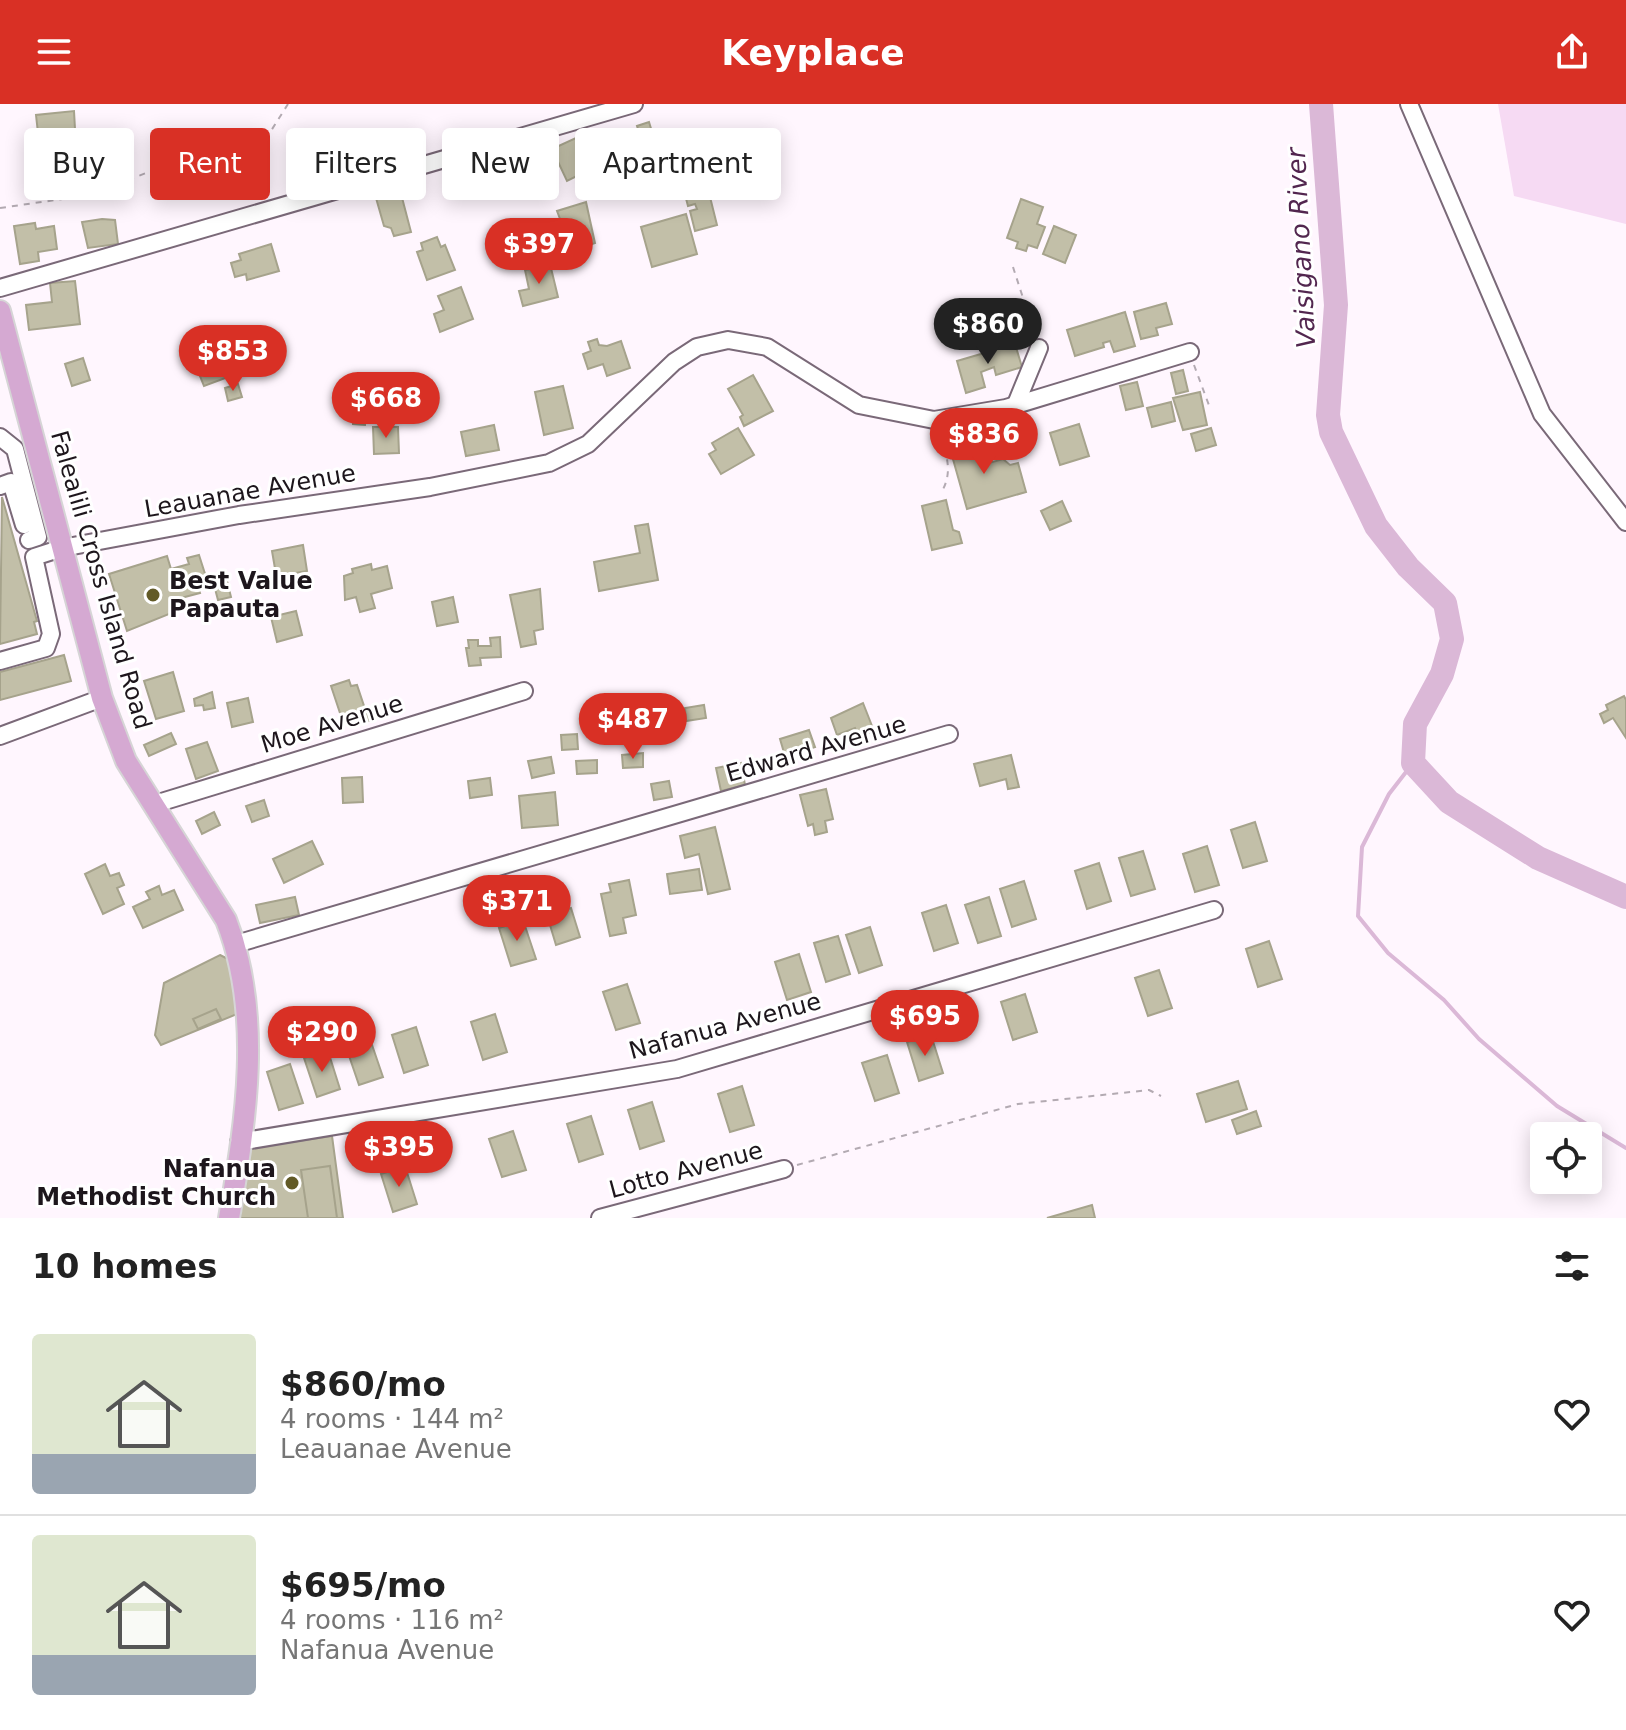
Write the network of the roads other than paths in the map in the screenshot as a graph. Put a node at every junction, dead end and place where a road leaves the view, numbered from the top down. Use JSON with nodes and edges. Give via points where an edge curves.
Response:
{"nodes":[{"id":1,"x":634,"y":104,"type":"edge"},
{"id":2,"x":1409,"y":104,"type":"edge"},
{"id":3,"x":0,"y":288,"type":"edge"},
{"id":4,"x":0,"y":311,"type":"edge"},
{"id":5,"x":1039,"y":348,"type":"road end"},
{"id":6,"x":1190,"y":352,"type":"road end"},
{"id":7,"x":5,"y":354,"type":"edge"},
{"id":8,"x":1016,"y":404,"type":"junction"},
{"id":9,"x":0,"y":437,"type":"edge"},
{"id":10,"x":0,"y":486,"type":"edge"},
{"id":11,"x":1626,"y":522,"type":"edge"},
{"id":12,"x":29,"y":540,"type":"junction"},
{"id":13,"x":62,"y":548,"type":"junction"},
{"id":14,"x":34,"y":557,"type":"junction"},
{"id":15,"x":0,"y":661,"type":"edge"},
{"id":16,"x":524,"y":691,"type":"dead end"},
{"id":17,"x":102,"y":698,"type":"junction"},
{"id":18,"x":949,"y":734,"type":"dead end"},
{"id":19,"x":0,"y":736,"type":"edge"},
{"id":20,"x":155,"y":804,"type":"junction"},
{"id":21,"x":1214,"y":910,"type":"dead end"},
{"id":22,"x":236,"y":944,"type":"junction"},
{"id":23,"x":239,"y":1142,"type":"junction"},
{"id":24,"x":784,"y":1169,"type":"road end"},
{"id":25,"x":229,"y":1218,"type":"edge"},
{"id":26,"x":600,"y":1218,"type":"edge"}],
"edges":[{"from":1,"to":3,"type":"street"},
{"from":2,"to":11,"type":"street","via":[[1542,414]]},
{"from":4,"to":7,"type":"main road","name":"Falealili Cross Island Road"},
{"from":5,"to":8,"type":"street"},
{"from":6,"to":8,"type":"street","name":"Leauanae Avenue"},
{"from":7,"to":13,"type":"main road","name":"Falealili Cross Island Road"},
{"from":8,"to":13,"type":"street","name":"Leauanae Avenue","via":[[934,420],[859,405],[767,347],[728,340],[697,347],[674,362],[588,444],[549,463]]},
{"from":9,"to":12,"type":"street","via":[[15,449],[38,537]]},
{"from":10,"to":12,"type":"street","via":[[11,482]]},
{"from":12,"to":14,"type":"street"},
{"from":13,"to":14,"type":"street","name":"Leauanae Avenue"},
{"from":13,"to":17,"type":"main road","name":"Falealili Cross Island Road"},
{"from":14,"to":15,"type":"street","via":[[51,634],[46,648]]},
{"from":16,"to":20,"type":"street","name":"Moe Avenue"},
{"from":17,"to":19,"type":"street"},
{"from":17,"to":20,"type":"main road","name":"Falealili Cross Island Road","via":[[126,761]]},
{"from":18,"to":22,"type":"street","name":"Edward Avenue"},
{"from":20,"to":22,"type":"main road","name":"Falealili Cross Island Road"},
{"from":21,"to":23,"type":"street","name":"Nafanua Avenue","via":[[677,1069]]},
{"from":22,"to":23,"type":"main road","name":"Falealili Cross Island Road","via":[[249,1063]]},
{"from":23,"to":25,"type":"main road","name":"Falealili Cross Island Road"},
{"from":24,"to":26,"type":"street","name":"Lotto Avenue"}]}
